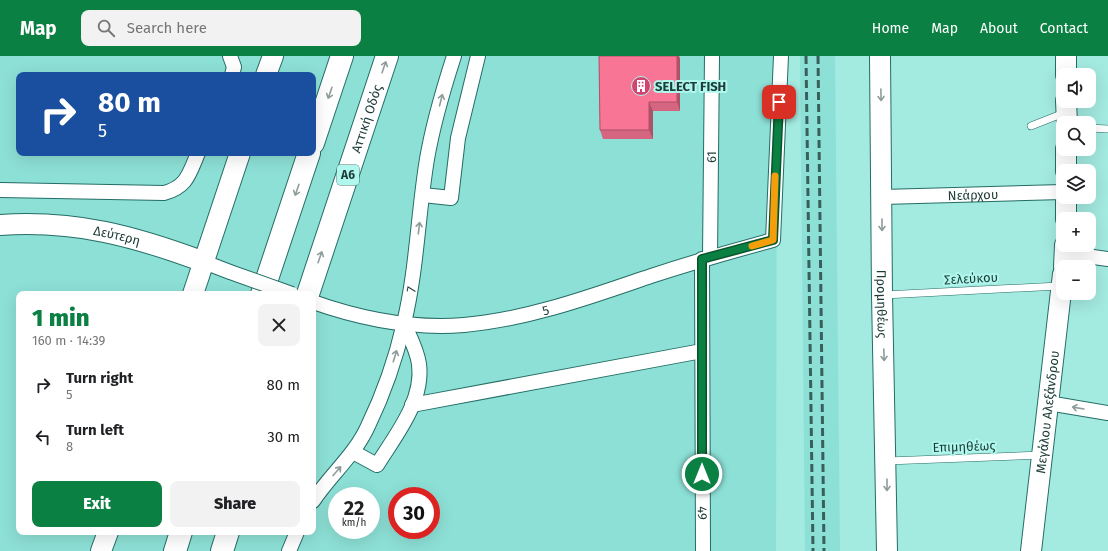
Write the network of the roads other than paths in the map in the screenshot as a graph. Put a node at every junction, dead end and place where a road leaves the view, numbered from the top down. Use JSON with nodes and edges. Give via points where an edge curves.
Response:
{"nodes":[{"id":1,"x":273,"y":56,"type":"edge"},
{"id":2,"x":342,"y":56,"type":"edge"},
{"id":3,"x":387,"y":56,"type":"edge"},
{"id":4,"x":454,"y":56,"type":"edge"},
{"id":5,"x":478,"y":56,"type":"edge"},
{"id":6,"x":712,"y":56,"type":"edge"},
{"id":7,"x":781,"y":56,"type":"edge"},
{"id":8,"x":880,"y":56,"type":"edge"},
{"id":9,"x":1066,"y":56,"type":"edge"},
{"id":10,"x":231,"y":58,"type":"edge"},
{"id":11,"x":1066,"y":68,"type":"edge"},
{"id":12,"x":233,"y":72,"type":"edge"},
{"id":13,"x":267,"y":72,"type":"edge"},
{"id":14,"x":1066,"y":112,"type":"edge"},
{"id":15,"x":1031,"y":126,"type":"dead end"},
{"id":16,"x":1096,"y":129,"type":"edge"},
{"id":17,"x":1108,"y":130,"type":"edge"},
{"id":18,"x":316,"y":134,"type":"edge"},
{"id":19,"x":197,"y":156,"type":"edge"},
{"id":20,"x":239,"y":156,"type":"edge"},
{"id":21,"x":309,"y":156,"type":"edge"},
{"id":22,"x":0,"y":190,"type":"edge"},
{"id":23,"x":1056,"y":192,"type":"edge"},
{"id":24,"x":423,"y":195,"type":"junction"},
{"id":25,"x":882,"y":197,"type":"junction"},
{"id":26,"x":0,"y":225,"type":"edge"},
{"id":27,"x":706,"y":258,"type":"junction"},
{"id":28,"x":1108,"y":259,"type":"edge"},
{"id":29,"x":1096,"y":261,"type":"edge"},
{"id":30,"x":204,"y":262,"type":"junction"},
{"id":31,"x":1056,"y":266,"type":"edge"},
{"id":32,"x":194,"y":291,"type":"edge"},
{"id":33,"x":263,"y":291,"type":"edge"},
{"id":34,"x":284,"y":291,"type":"edge"},
{"id":35,"x":309,"y":291,"type":"edge"},
{"id":36,"x":882,"y":295,"type":"junction"},
{"id":37,"x":1060,"y":300,"type":"edge"},
{"id":38,"x":316,"y":303,"type":"edge"},
{"id":39,"x":404,"y":324,"type":"junction"},
{"id":40,"x":702,"y":351,"type":"junction"},
{"id":41,"x":1048,"y":403,"type":"junction"},
{"id":42,"x":412,"y":405,"type":"junction"},
{"id":43,"x":1108,"y":413,"type":"edge"},
{"id":44,"x":353,"y":452,"type":"junction"},
{"id":45,"x":1043,"y":455,"type":"junction"},
{"id":46,"x":886,"y":461,"type":"junction"},
{"id":47,"x":316,"y":497,"type":"edge"},
{"id":48,"x":107,"y":535,"type":"edge"},
{"id":49,"x":180,"y":535,"type":"edge"},
{"id":50,"x":227,"y":535,"type":"edge"},
{"id":51,"x":296,"y":535,"type":"edge"},
{"id":52,"x":101,"y":551,"type":"edge"},
{"id":53,"x":175,"y":551,"type":"edge"},
{"id":54,"x":222,"y":551,"type":"edge"},
{"id":55,"x":289,"y":551,"type":"edge"},
{"id":56,"x":703,"y":551,"type":"edge"},
{"id":57,"x":887,"y":551,"type":"edge"},
{"id":58,"x":1031,"y":551,"type":"edge"}],
"edges":[{"from":1,"to":13,"type":"street"},
{"from":2,"to":18,"type":"highway","one_way":true},
{"from":35,"to":3,"type":"highway","name":"Αττική Οδός","number":"Α6","one_way":true},
{"from":24,"to":4,"type":"street","name":"7","one_way":true,"via":[[434,126]]},
{"from":5,"to":24,"type":"street","via":[[458,138],[451,198]]},
{"from":6,"to":27,"type":"street","name":"61"},
{"from":7,"to":27,"type":"street","name":"5","via":[[773,240]]},
{"from":8,"to":25,"type":"street","name":"Προμηθέως","one_way":true},
{"from":9,"to":11,"type":"street"},
{"from":10,"to":12,"type":"street"},
{"from":14,"to":15,"type":"lane"},
{"from":16,"to":17,"type":"lane"},
{"from":19,"to":22,"type":"street","via":[[181,187],[164,193]]},
{"from":20,"to":30,"type":"street"},
{"from":21,"to":33,"type":"highway","one_way":true},
{"from":23,"to":25,"type":"street","name":"Νεάρχου"},
{"from":39,"to":24,"type":"street","name":"7","one_way":true},
{"from":25,"to":36,"type":"street","name":"Προμηθέως","one_way":true},
{"from":26,"to":30,"type":"street","name":"Δεύτερη","via":[[45,224],[114,233]]},
{"from":27,"to":39,"type":"street","name":"5","via":[[581,300],[521,316],[464,325]]},
{"from":27,"to":40,"type":"street","name":"49"},
{"from":28,"to":29,"type":"street"},
{"from":30,"to":32,"type":"street"},
{"from":30,"to":34,"type":"street","name":"Δεύτερη","bridge":true},
{"from":31,"to":36,"type":"lane","name":"Σελεύκου"},
{"from":36,"to":46,"type":"street","name":"Προμηθέως","one_way":true},
{"from":37,"to":41,"type":"street","name":"Μεγάλου Αλεξάνδρου"},
{"from":38,"to":39,"type":"street","name":"5","via":[[359,316]]},
{"from":39,"to":42,"type":"street","via":[[415,347],[419,363],[418,392]]},
{"from":44,"to":39,"type":"street","name":"7","one_way":true,"via":[[368,428],[379,402]]},
{"from":40,"to":42,"type":"street"},
{"from":40,"to":56,"type":"street","name":"49"},
{"from":43,"to":41,"type":"street","one_way":true},
{"from":41,"to":45,"type":"street","name":"Μεγάλου Αλεξάνδρου"},
{"from":42,"to":44,"type":"street","via":[[377,465]]},
{"from":47,"to":44,"type":"street","name":"7","one_way":true},
{"from":45,"to":46,"type":"lane","name":"Επιμηθέως"},
{"from":45,"to":58,"type":"street","name":"Μεγάλου Αλεξάνδρου"},
{"from":46,"to":57,"type":"street","name":"Προμηθέως","one_way":true},
{"from":48,"to":52,"type":"street"},
{"from":49,"to":53,"type":"highway"},
{"from":50,"to":54,"type":"highway"},
{"from":51,"to":55,"type":"street"}]}
